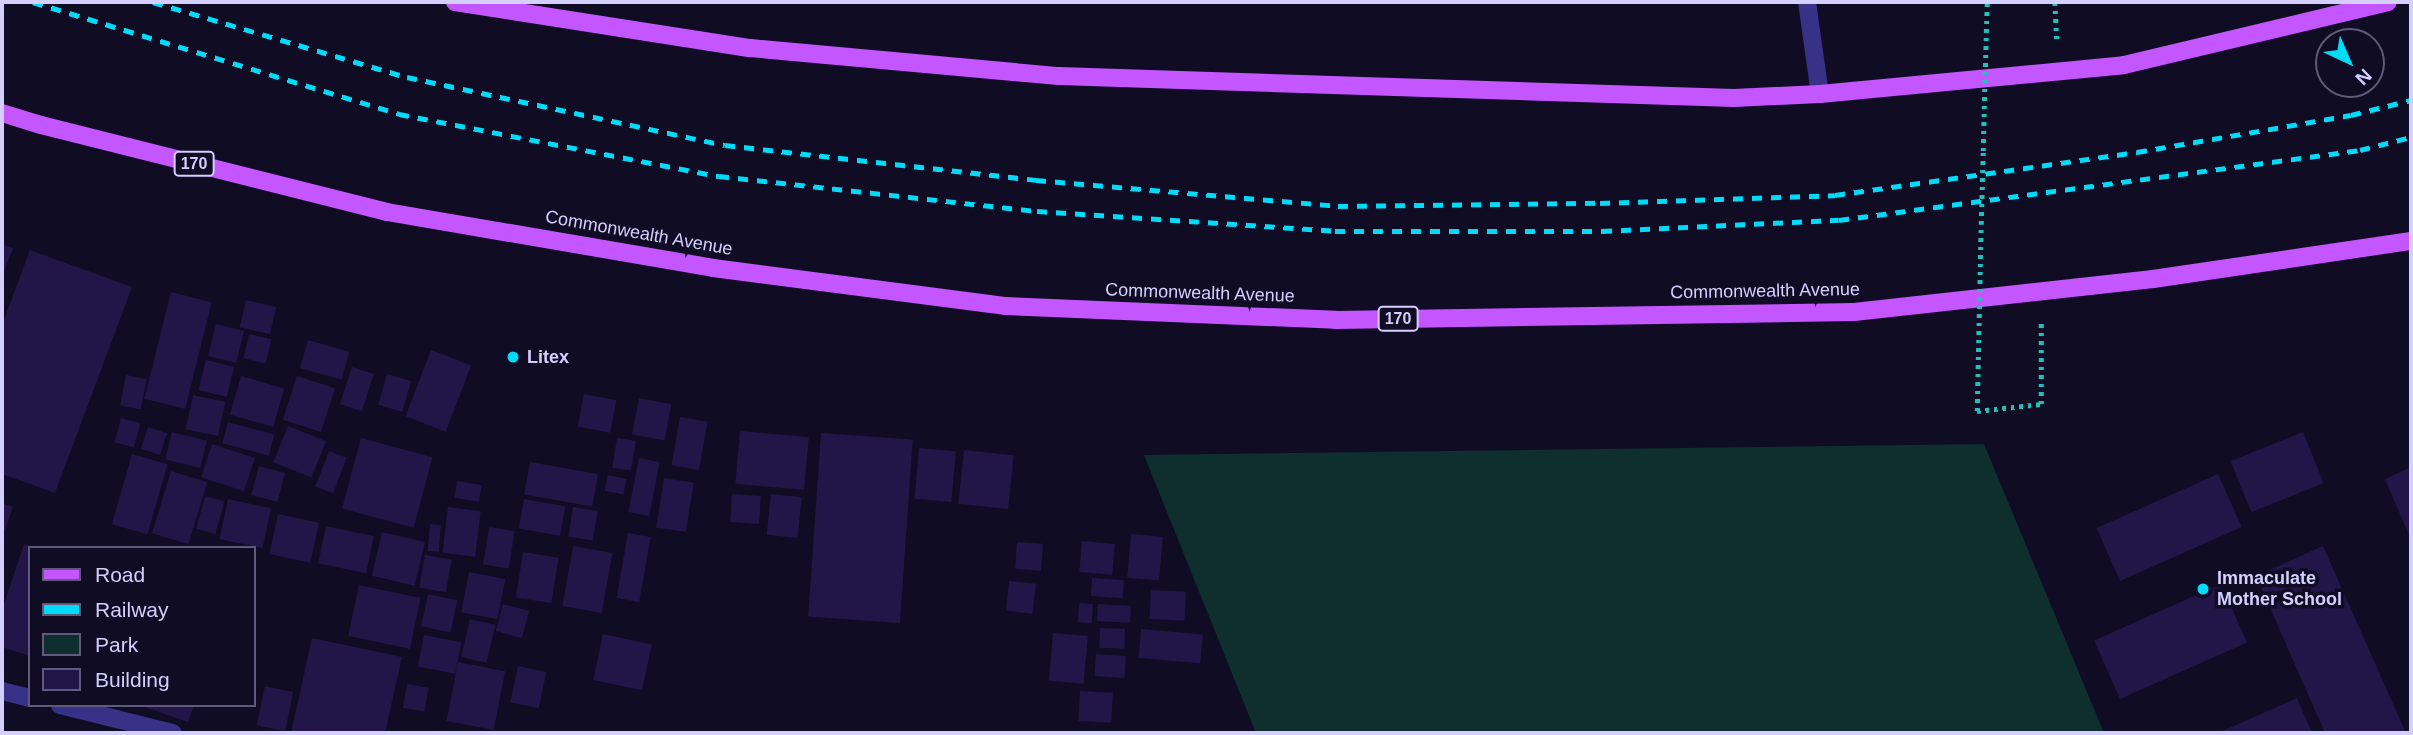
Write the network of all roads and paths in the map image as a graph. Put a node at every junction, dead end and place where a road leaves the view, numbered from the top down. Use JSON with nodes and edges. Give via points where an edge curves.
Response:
{"nodes":[{"id":1,"x":454,"y":2,"type":"edge"},
{"id":2,"x":1807,"y":2,"type":"edge"},
{"id":3,"x":1987,"y":2,"type":"edge"},
{"id":4,"x":2388,"y":2,"type":"edge"},
{"id":5,"x":1819,"y":94,"type":"junction"},
{"id":6,"x":2,"y":113,"type":"edge"},
{"id":7,"x":2411,"y":241,"type":"edge"},
{"id":8,"x":2040,"y":292,"type":"junction"},
{"id":9,"x":2,"y":691,"type":"edge"},
{"id":10,"x":28,"y":698,"type":"edge"},
{"id":11,"x":68,"y":707,"type":"edge"},
{"id":12,"x":173,"y":733,"type":"edge"}],
"edges":[{"from":1,"to":5,"type":"main road","via":[[750,48],[1059,76],[1734,98]]},
{"from":2,"to":5,"type":"street"},
{"from":3,"to":8,"type":"path","bridge":true,"via":[[1977,411],[2041,404]]},
{"from":4,"to":5,"type":"main road","via":[[2124,65]]},
{"from":6,"to":8,"type":"main road","name":"Commonwealth Avenue","number":"170","via":[[387,212],[713,268],[1005,306],[1377,319],[1854,312]]},
{"from":7,"to":8,"type":"main road","name":"Commonwealth Avenue","number":"170"},
{"from":9,"to":10,"type":"street"},
{"from":11,"to":12,"type":"street"}]}
